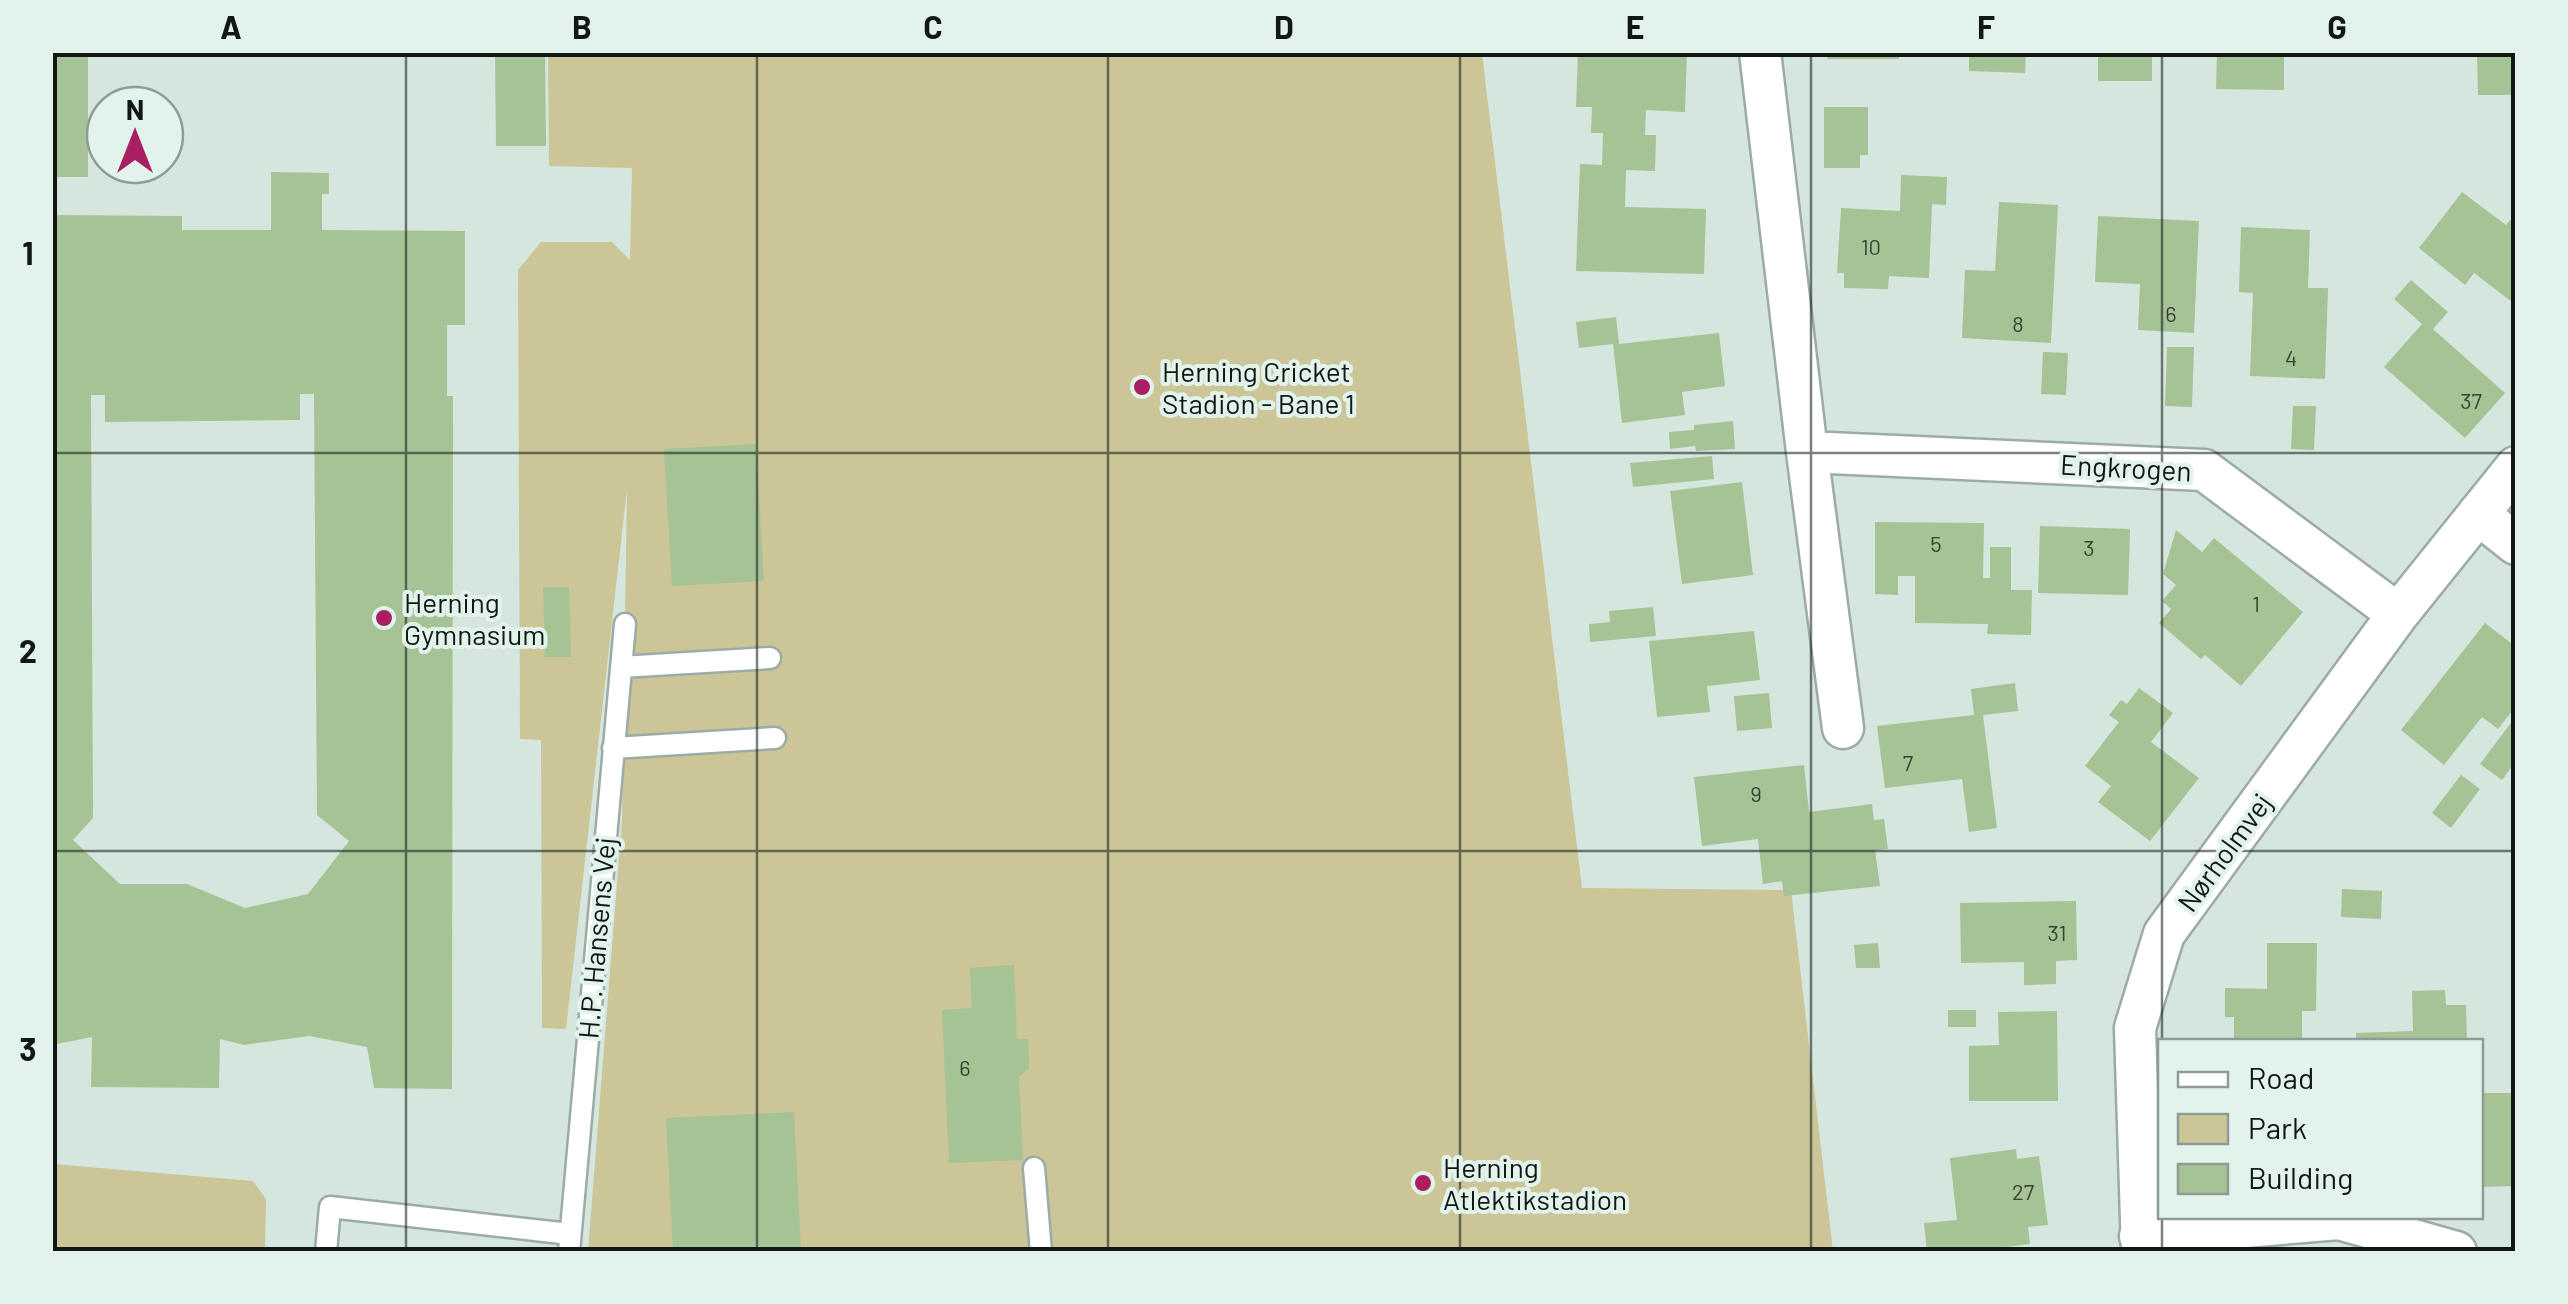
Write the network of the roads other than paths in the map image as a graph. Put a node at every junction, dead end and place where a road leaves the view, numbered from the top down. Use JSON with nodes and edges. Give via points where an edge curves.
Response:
{"nodes":[{"id":1,"x":1760,"y":52,"type":"edge"},
{"id":2,"x":1806,"y":452,"type":"junction"},
{"id":3,"x":2516,"y":467,"type":"edge"},
{"id":4,"x":2478,"y":514,"type":"junction"},
{"id":5,"x":2516,"y":544,"type":"edge"},
{"id":6,"x":2398,"y":614,"type":"junction"},
{"id":7,"x":624,"y":624,"type":"dead end"},
{"id":8,"x":770,"y":658,"type":"dead end"},
{"id":9,"x":621,"y":667,"type":"junction"},
{"id":10,"x":1843,"y":728,"type":"dead end"},
{"id":11,"x":775,"y":738,"type":"dead end"},
{"id":12,"x":614,"y":748,"type":"junction"},
{"id":13,"x":1034,"y":1168,"type":"dead end"},
{"id":14,"x":569,"y":1243,"type":"edge"},
{"id":15,"x":2141,"y":1244,"type":"edge"},
{"id":16,"x":326,"y":1252,"type":"edge"},
{"id":17,"x":1041,"y":1252,"type":"edge"},
{"id":18,"x":2456,"y":1252,"type":"edge"}],
"edges":[{"from":1,"to":2,"type":"street"},
{"from":2,"to":6,"type":"street","name":"Engkrogen","via":[[2204,470]]},
{"from":2,"to":10,"type":"street"},
{"from":3,"to":4,"type":"street","name":"Nørholmvej"},
{"from":4,"to":5,"type":"street"},
{"from":4,"to":6,"type":"street","name":"Nørholmvej"},
{"from":6,"to":15,"type":"street","name":"Nørholmvej","via":[[2164,934],[2135,1028]]},
{"from":7,"to":9,"type":"lane","name":"H.P. Hansens Vej"},
{"from":8,"to":9,"type":"lane"},
{"from":9,"to":12,"type":"lane","name":"H.P. Hansens Vej"},
{"from":11,"to":12,"type":"lane"},
{"from":12,"to":14,"type":"lane","name":"H.P. Hansens Vej"},
{"from":13,"to":17,"type":"lane"},
{"from":14,"to":16,"type":"lane","via":[[330,1207]]},
{"from":15,"to":18,"type":"street","via":[[2339,1219]]}]}
